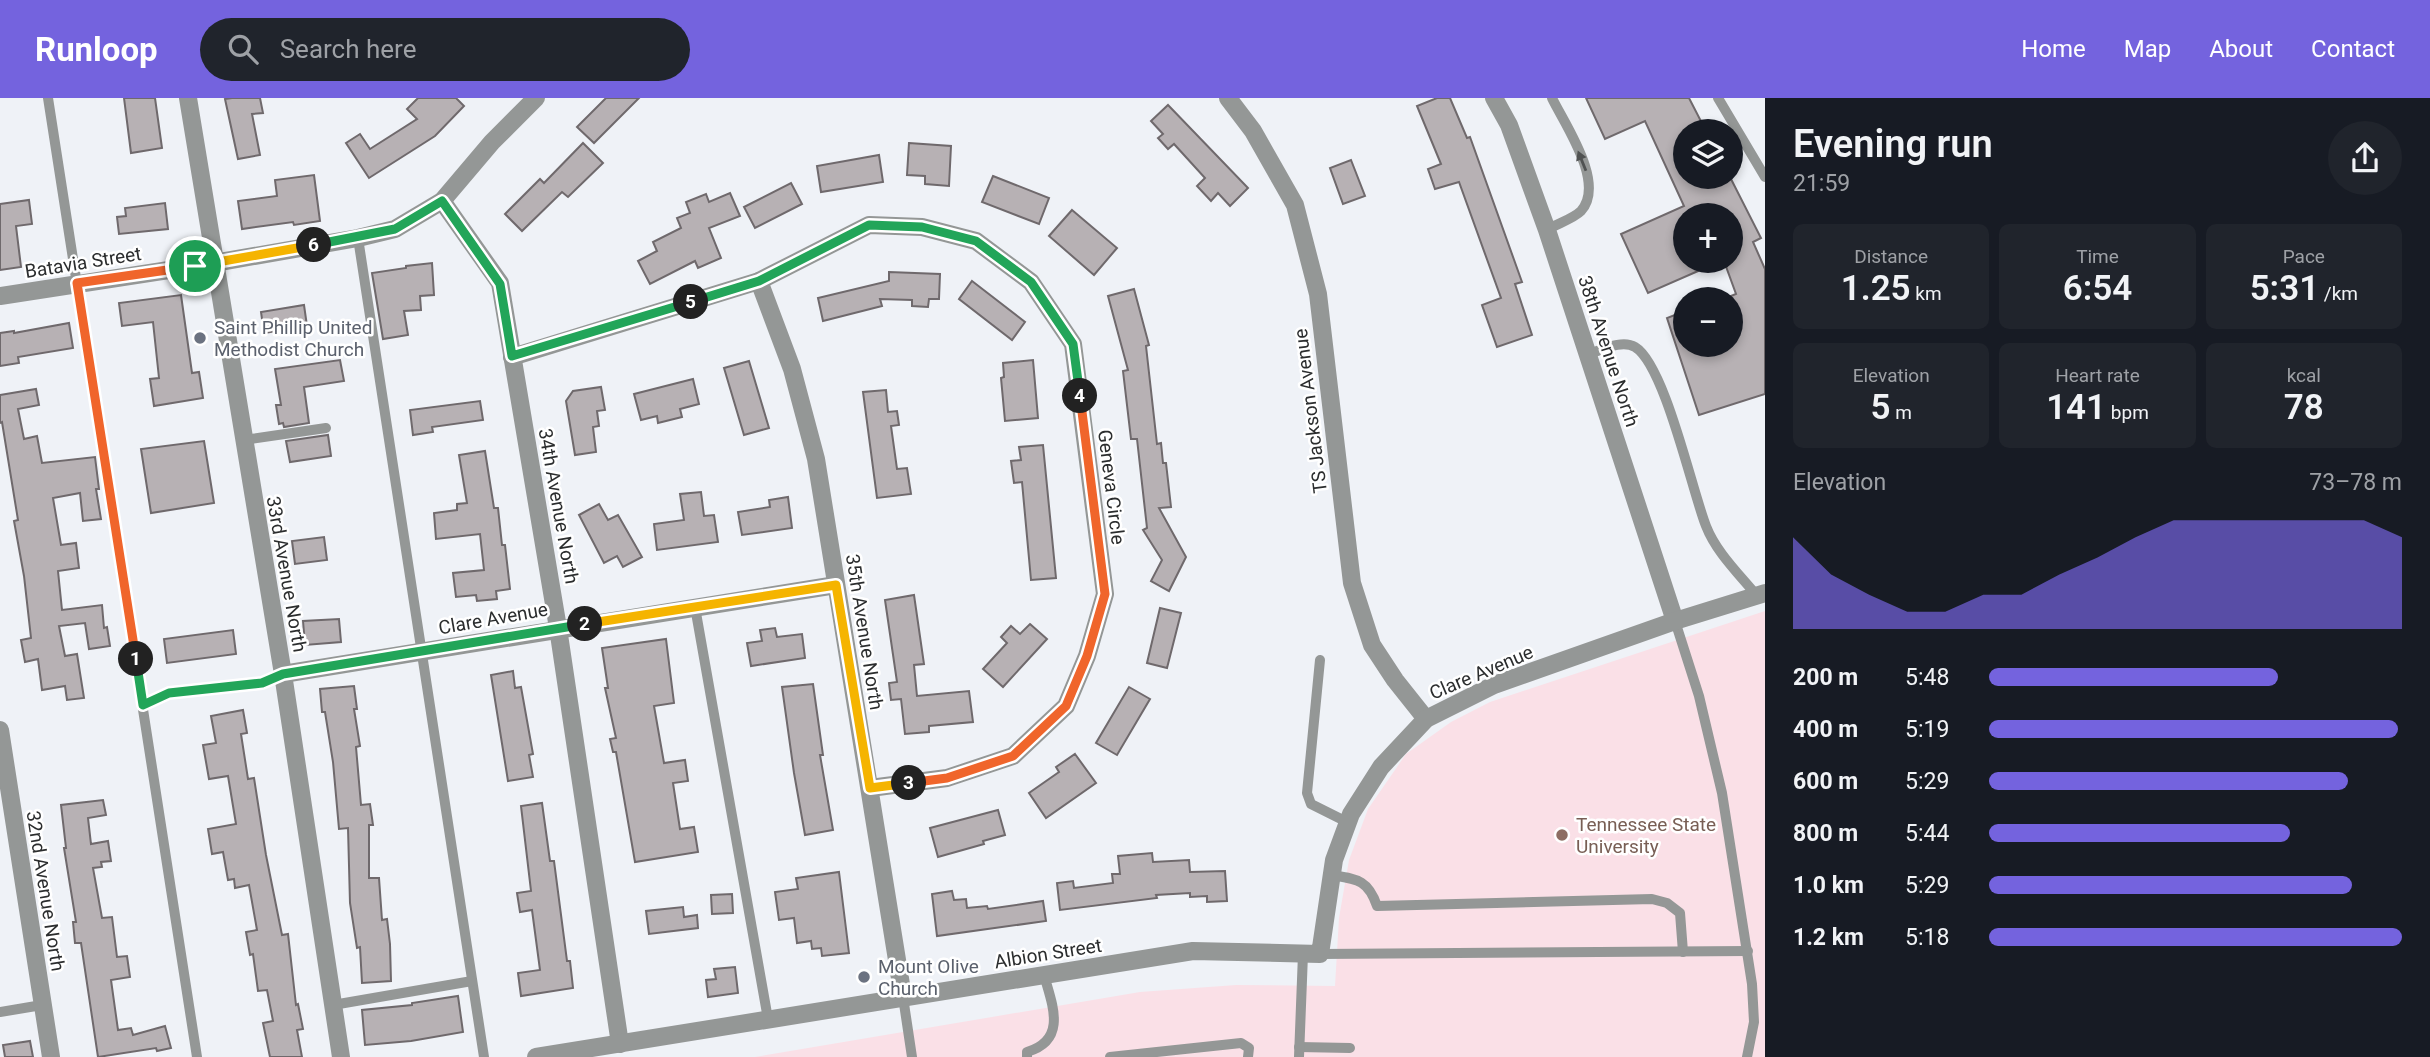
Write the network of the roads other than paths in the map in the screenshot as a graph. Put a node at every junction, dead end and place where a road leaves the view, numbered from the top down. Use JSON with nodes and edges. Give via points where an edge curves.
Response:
{"nodes":[{"id":1,"x":48,"y":98,"type":"edge"},
{"id":2,"x":188,"y":98,"type":"edge"},
{"id":3,"x":536,"y":98,"type":"edge"},
{"id":4,"x":1228,"y":98,"type":"edge"},
{"id":5,"x":1494,"y":98,"type":"edge"},
{"id":6,"x":1552,"y":98,"type":"edge"},
{"id":7,"x":1718,"y":98,"type":"edge"},
{"id":8,"x":1765,"y":177,"type":"edge"},
{"id":9,"x":442,"y":201,"type":"junction"},
{"id":10,"x":1547,"y":230,"type":"junction"},
{"id":11,"x":358,"y":238,"type":"junction"},
{"id":12,"x":214,"y":263,"type":"junction"},
{"id":13,"x":759,"y":281,"type":"junction"},
{"id":14,"x":77,"y":283,"type":"junction"},
{"id":15,"x":0,"y":296,"type":"edge"},
{"id":16,"x":1589,"y":355,"type":"junction"},
{"id":17,"x":512,"y":356,"type":"junction"},
{"id":18,"x":326,"y":428,"type":"dead end"},
{"id":19,"x":244,"y":440,"type":"junction"},
{"id":20,"x":836,"y":585,"type":"junction"},
{"id":21,"x":1761,"y":594,"type":"edge"},
{"id":22,"x":695,"y":607,"type":"junction"},
{"id":23,"x":1675,"y":621,"type":"junction"},
{"id":24,"x":558,"y":628,"type":"junction"},
{"id":25,"x":420,"y":652,"type":"junction"},
{"id":26,"x":1320,"y":660,"type":"dead end"},
{"id":27,"x":283,"y":674,"type":"junction"},
{"id":28,"x":143,"y":705,"type":"junction"},
{"id":29,"x":1426,"y":719,"type":"junction"},
{"id":30,"x":0,"y":730,"type":"edge"},
{"id":31,"x":870,"y":788,"type":"junction"},
{"id":32,"x":1347,"y":822,"type":"junction"},
{"id":33,"x":1331,"y":875,"type":"junction"},
{"id":34,"x":1748,"y":951,"type":"junction"},
{"id":35,"x":1683,"y":952,"type":"junction"},
{"id":36,"x":1311,"y":954,"type":"junction"},
{"id":37,"x":1044,"y":975,"type":"junction"},
{"id":38,"x":472,"y":981,"type":"junction"},
{"id":39,"x":903,"y":997,"type":"junction"},
{"id":40,"x":42,"y":1005,"type":"junction"},
{"id":41,"x":333,"y":1005,"type":"junction"},
{"id":42,"x":0,"y":1012,"type":"edge"},
{"id":43,"x":768,"y":1019,"type":"junction"},
{"id":44,"x":1350,"y":1048,"type":"dead end"},
{"id":45,"x":621,"y":1050,"type":"edge"},
{"id":46,"x":1299,"y":1052,"type":"edge"},
{"id":47,"x":51,"y":1057,"type":"edge"},
{"id":48,"x":197,"y":1057,"type":"edge"},
{"id":49,"x":341,"y":1057,"type":"edge"},
{"id":50,"x":484,"y":1057,"type":"edge"},
{"id":51,"x":536,"y":1057,"type":"edge"},
{"id":52,"x":912,"y":1057,"type":"edge"},
{"id":53,"x":1027,"y":1057,"type":"edge"},
{"id":54,"x":1110,"y":1057,"type":"edge"},
{"id":55,"x":1248,"y":1057,"type":"edge"},
{"id":56,"x":1747,"y":1057,"type":"edge"}],
"edges":[{"from":1,"to":14,"type":"lane"},
{"from":2,"to":12,"type":"street","name":"33rd Avenue North"},
{"from":3,"to":9,"type":"street","name":"Batavia Street"},
{"from":4,"to":29,"type":"street","name":"TS Jackson Avenue","via":[[1296,205],[1318,294],[1352,583],[1372,645]]},
{"from":5,"to":10,"type":"street","name":"38th Avenue North","via":[[1509,125]]},
{"from":10,"to":6,"type":"lane","one_way":true,"via":[[1581,211],[1591,189],[1585,165]]},
{"from":7,"to":8,"type":"lane"},
{"from":9,"to":11,"type":"street","name":"Batavia Street","via":[[395,229]]},
{"from":9,"to":17,"type":"street","name":"34th Avenue North","via":[[500,284]]},
{"from":10,"to":16,"type":"street","name":"38th Avenue North"},
{"from":11,"to":12,"type":"street","name":"Batavia Street"},
{"from":11,"to":25,"type":"lane"},
{"from":12,"to":14,"type":"street","name":"Batavia Street"},
{"from":12,"to":19,"type":"street","name":"33rd Avenue North"},
{"from":13,"to":17,"type":"street","name":"Geneva Circle"},
{"from":13,"to":20,"type":"street","name":"35th Avenue North","via":[[792,369],[816,458]]},
{"from":13,"to":31,"type":"street","name":"Geneva Circle","via":[[869,225],[922,227],[976,241],[1031,282],[1073,344],[1105,594],[1066,706],[1013,756],[947,778]]},
{"from":14,"to":15,"type":"street","name":"Batavia Street"},
{"from":14,"to":28,"type":"lane"},
{"from":16,"to":21,"type":"lane","via":[[1617,344],[1634,346],[1642,354],[1688,461],[1706,527],[1725,557]]},
{"from":16,"to":23,"type":"street","name":"38th Avenue North"},
{"from":17,"to":24,"type":"street","name":"34th Avenue North"},
{"from":18,"to":19,"type":"lane"},
{"from":19,"to":27,"type":"street","name":"33rd Avenue North"},
{"from":20,"to":22,"type":"street","name":"Clare Avenue"},
{"from":20,"to":31,"type":"street","name":"35th Avenue North"},
{"from":21,"to":23,"type":"street","name":"Clare Avenue"},
{"from":22,"to":24,"type":"street","name":"Clare Avenue"},
{"from":22,"to":43,"type":"lane"},
{"from":23,"to":29,"type":"street","name":"Clare Avenue","via":[[1494,685]]},
{"from":23,"to":34,"type":"lane","via":[[1722,793]]},
{"from":24,"to":25,"type":"street","name":"Clare Avenue"},
{"from":24,"to":45,"type":"street","name":"34th Avenue North"},
{"from":25,"to":27,"type":"street","name":"Clare Avenue"},
{"from":25,"to":38,"type":"lane"},
{"from":26,"to":32,"type":"lane","via":[[1307,793],[1311,804]]},
{"from":27,"to":28,"type":"lane","via":[[262,683],[169,693]]},
{"from":27,"to":41,"type":"street","name":"33rd Avenue North"},
{"from":28,"to":48,"type":"lane"},
{"from":29,"to":32,"type":"street","name":"Clare Avenue","via":[[1376,774]]},
{"from":30,"to":40,"type":"street","name":"32nd Avenue North"},
{"from":31,"to":39,"type":"street","name":"35th Avenue North"},
{"from":32,"to":33,"type":"street","name":"Clare Avenue"},
{"from":33,"to":35,"type":"lane","via":[[1366,885],[1377,906],[1652,899],[1680,913]]},
{"from":33,"to":36,"type":"street","name":"Clare Avenue"},
{"from":34,"to":35,"type":"lane"},
{"from":34,"to":56,"type":"lane","via":[[1754,1022]]},
{"from":35,"to":36,"type":"lane"},
{"from":36,"to":37,"type":"street","name":"Albion Street","via":[[1193,951]]},
{"from":36,"to":46,"type":"lane"},
{"from":37,"to":39,"type":"street","name":"Albion Street"},
{"from":37,"to":53,"type":"lane","via":[[1055,1028]]},
{"from":38,"to":41,"type":"lane"},
{"from":38,"to":50,"type":"lane"},
{"from":39,"to":43,"type":"street","name":"Albion Street"},
{"from":39,"to":52,"type":"lane"},
{"from":40,"to":42,"type":"lane"},
{"from":40,"to":47,"type":"street","name":"32nd Avenue North"},
{"from":41,"to":49,"type":"street","name":"33rd Avenue North"},
{"from":43,"to":45,"type":"street","name":"Albion Street"},
{"from":44,"to":46,"type":"lane"},
{"from":45,"to":51,"type":"street","name":"Albion Street"},
{"from":54,"to":55,"type":"lane","via":[[1241,1043],[1249,1048]]}]}
